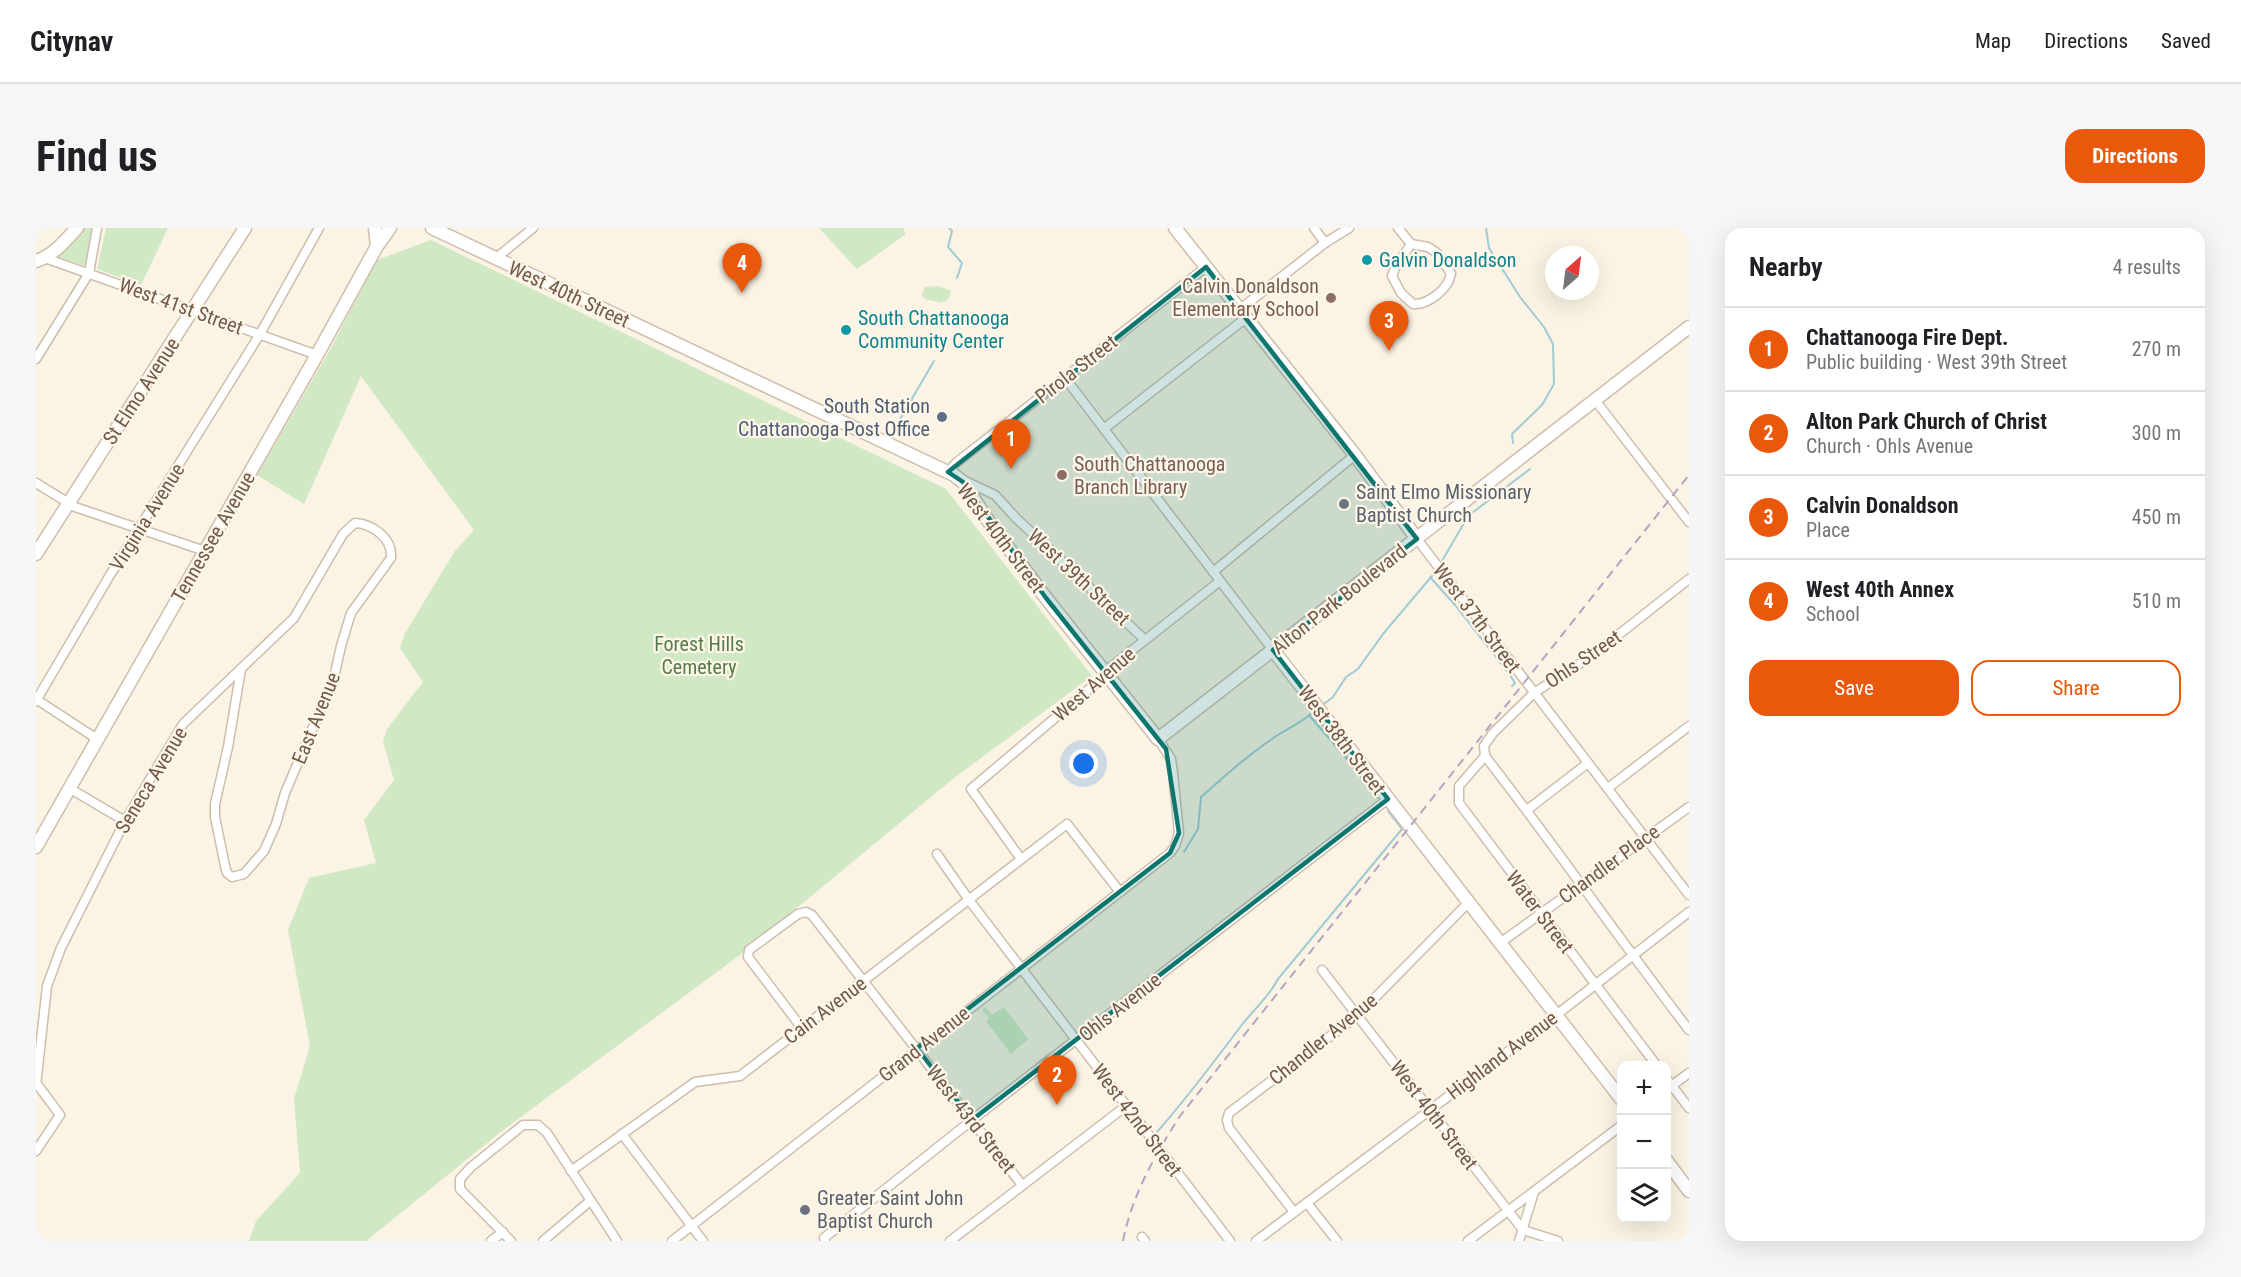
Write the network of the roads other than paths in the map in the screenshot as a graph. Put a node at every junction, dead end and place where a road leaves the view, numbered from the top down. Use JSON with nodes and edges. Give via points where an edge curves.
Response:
{"nodes":[{"id":1,"x":77,"y":228,"type":"edge"},
{"id":2,"x":97,"y":228,"type":"edge"},
{"id":3,"x":244,"y":228,"type":"edge"},
{"id":4,"x":319,"y":228,"type":"edge"},
{"id":5,"x":375,"y":228,"type":"edge"},
{"id":6,"x":390,"y":228,"type":"edge"},
{"id":7,"x":432,"y":228,"type":"edge"},
{"id":8,"x":533,"y":228,"type":"edge"},
{"id":9,"x":1175,"y":228,"type":"edge"},
{"id":10,"x":1314,"y":228,"type":"edge"},
{"id":11,"x":1349,"y":228,"type":"edge"},
{"id":12,"x":1398,"y":228,"type":"edge"},
{"id":13,"x":1325,"y":243,"type":"junction"},
{"id":14,"x":1411,"y":244,"type":"junction"},
{"id":15,"x":377,"y":246,"type":"junction"},
{"id":16,"x":40,"y":259,"type":"edge"},
{"id":17,"x":495,"y":259,"type":"junction"},
{"id":18,"x":1206,"y":267,"type":"junction"},
{"id":19,"x":89,"y":273,"type":"junction"},
{"id":20,"x":192,"y":311,"type":"junction"},
{"id":21,"x":1242,"y":314,"type":"junction"},
{"id":22,"x":1689,"y":327,"type":"edge"},
{"id":23,"x":260,"y":334,"type":"junction"},
{"id":24,"x":317,"y":355,"type":"junction"},
{"id":25,"x":36,"y":358,"type":"edge"},
{"id":26,"x":1065,"y":378,"type":"junction"},
{"id":27,"x":1595,"y":400,"type":"junction"},
{"id":28,"x":1105,"y":428,"type":"junction"},
{"id":29,"x":1355,"y":455,"type":"junction"},
{"id":30,"x":951,"y":474,"type":"junction"},
{"id":31,"x":36,"y":483,"type":"edge"},
{"id":32,"x":68,"y":504,"type":"junction"},
{"id":33,"x":1689,"y":522,"type":"edge"},
{"id":34,"x":355,"y":523,"type":"joint"},
{"id":35,"x":141,"y":529,"type":"junction"},
{"id":36,"x":1417,"y":539,"type":"junction"},
{"id":37,"x":205,"y":551,"type":"junction"},
{"id":38,"x":36,"y":554,"type":"edge"},
{"id":39,"x":1213,"y":572,"type":"junction"},
{"id":40,"x":1689,"y":579,"type":"edge"},
{"id":41,"x":1220,"y":581,"type":"junction"},
{"id":42,"x":1145,"y":640,"type":"junction"},
{"id":43,"x":1273,"y":650,"type":"junction"},
{"id":44,"x":241,"y":669,"type":"junction"},
{"id":45,"x":1106,"y":673,"type":"junction"},
{"id":46,"x":1534,"y":693,"type":"junction"},
{"id":47,"x":36,"y":700,"type":"edge"},
{"id":48,"x":1689,"y":726,"type":"edge"},
{"id":49,"x":97,"y":739,"type":"junction"},
{"id":50,"x":1158,"y":739,"type":"junction"},
{"id":51,"x":1484,"y":751,"type":"junction"},
{"id":52,"x":1588,"y":763,"type":"junction"},
{"id":53,"x":69,"y":788,"type":"junction"},
{"id":54,"x":1608,"y":788,"type":"junction"},
{"id":55,"x":1388,"y":799,"type":"junction"},
{"id":56,"x":1689,"y":807,"type":"edge"},
{"id":57,"x":1527,"y":810,"type":"junction"},
{"id":58,"x":125,"y":821,"type":"junction"},
{"id":59,"x":1646,"y":838,"type":"junction"},
{"id":60,"x":1175,"y":846,"type":"joint"},
{"id":61,"x":36,"y":847,"type":"edge"},
{"id":62,"x":937,"y":854,"type":"dead end"},
{"id":63,"x":1021,"y":860,"type":"junction"},
{"id":64,"x":1582,"y":884,"type":"junction"},
{"id":65,"x":1120,"y":892,"type":"junction"},
{"id":66,"x":1689,"y":895,"type":"edge"},
{"id":67,"x":969,"y":900,"type":"junction"},
{"id":68,"x":1468,"y":903,"type":"junction"},
{"id":69,"x":1689,"y":912,"type":"edge"},
{"id":70,"x":1541,"y":914,"type":"junction"},
{"id":71,"x":1500,"y":943,"type":"junction"},
{"id":72,"x":1631,"y":955,"type":"junction"},
{"id":73,"x":1022,"y":969,"type":"junction"},
{"id":74,"x":1322,"y":970,"type":"dead end"},
{"id":75,"x":864,"y":980,"type":"junction"},
{"id":76,"x":1594,"y":984,"type":"junction"},
{"id":77,"x":1358,"y":1015,"type":"junction"},
{"id":78,"x":1555,"y":1016,"type":"junction"},
{"id":79,"x":801,"y":1027,"type":"junction"},
{"id":80,"x":1689,"y":1030,"type":"edge"},
{"id":81,"x":1077,"y":1040,"type":"junction"},
{"id":82,"x":917,"y":1048,"type":"junction"},
{"id":83,"x":1654,"y":1061,"type":"edge"},
{"id":84,"x":1689,"y":1073,"type":"edge"},
{"id":85,"x":1671,"y":1083,"type":"edge"},
{"id":86,"x":36,"y":1084,"type":"edge"},
{"id":87,"x":1671,"y":1088,"type":"edge"},
{"id":88,"x":1617,"y":1094,"type":"edge"},
{"id":89,"x":1126,"y":1106,"type":"junction"},
{"id":90,"x":1689,"y":1108,"type":"edge"},
{"id":91,"x":1429,"y":1109,"type":"junction"},
{"id":92,"x":972,"y":1120,"type":"junction"},
{"id":93,"x":1617,"y":1129,"type":"edge"},
{"id":94,"x":622,"y":1134,"type":"junction"},
{"id":95,"x":36,"y":1151,"type":"edge"},
{"id":96,"x":1671,"y":1167,"type":"edge"},
{"id":97,"x":571,"y":1171,"type":"junction"},
{"id":98,"x":1022,"y":1185,"type":"junction"},
{"id":99,"x":1689,"y":1191,"type":"edge"},
{"id":100,"x":1534,"y":1192,"type":"junction"},
{"id":101,"x":590,"y":1201,"type":"junction"},
{"id":102,"x":1307,"y":1203,"type":"junction"},
{"id":103,"x":1506,"y":1210,"type":"junction"},
{"id":104,"x":1294,"y":1212,"type":"junction"},
{"id":105,"x":692,"y":1227,"type":"junction"},
{"id":106,"x":1523,"y":1230,"type":"junction"},
{"id":107,"x":502,"y":1232,"type":"junction"},
{"id":108,"x":824,"y":1240,"type":"edge"},
{"id":109,"x":491,"y":1241,"type":"edge"},
{"id":110,"x":511,"y":1241,"type":"edge"},
{"id":111,"x":543,"y":1241,"type":"edge"},
{"id":112,"x":617,"y":1241,"type":"edge"},
{"id":113,"x":672,"y":1241,"type":"edge"},
{"id":114,"x":703,"y":1241,"type":"edge"},
{"id":115,"x":950,"y":1241,"type":"edge"},
{"id":116,"x":1230,"y":1241,"type":"edge"},
{"id":117,"x":1256,"y":1241,"type":"edge"},
{"id":118,"x":1337,"y":1241,"type":"edge"},
{"id":119,"x":1468,"y":1241,"type":"edge"},
{"id":120,"x":1519,"y":1241,"type":"edge"},
{"id":121,"x":1558,"y":1241,"type":"edge"}],
"edges":[{"from":1,"to":16,"type":"main road"},
{"from":2,"to":19,"type":"street"},
{"from":3,"to":20,"type":"main road","name":"St Elmo Avenue"},
{"from":4,"to":23,"type":"street","name":"Virginia Avenue"},
{"from":5,"to":15,"type":"main road"},
{"from":6,"to":15,"type":"main road","name":"Tennessee Avenue"},
{"from":7,"to":17,"type":"main road","name":"West 40th Street"},
{"from":8,"to":17,"type":"street"},
{"from":9,"to":18,"type":"main road","name":"West 37th Street"},
{"from":10,"to":13,"type":"street"},
{"from":11,"to":13,"type":"street"},
{"from":12,"to":14,"type":"street"},
{"from":13,"to":21,"type":"street"},
{"from":14,"to":14,"type":"street","via":[[1392,276],[1401,293],[1413,304],[1422,304],[1450,281],[1451,273],[1437,253]]},
{"from":15,"to":24,"type":"main road","name":"Tennessee Avenue"},
{"from":16,"to":19,"type":"street","name":"West 41st Street"},
{"from":17,"to":30,"type":"main road","name":"West 40th Street"},
{"from":18,"to":21,"type":"main road","name":"West 37th Street"},
{"from":18,"to":26,"type":"street","name":"Pirola Street"},
{"from":19,"to":20,"type":"street","name":"West 41st Street"},
{"from":19,"to":25,"type":"street"},
{"from":20,"to":23,"type":"street","name":"West 41st Street"},
{"from":20,"to":32,"type":"main road","name":"St Elmo Avenue"},
{"from":21,"to":28,"type":"street"},
{"from":21,"to":29,"type":"main road","name":"West 37th Street"},
{"from":22,"to":27,"type":"main road","name":"Alton Park Boulevard"},
{"from":23,"to":24,"type":"street","name":"West 41st Street"},
{"from":23,"to":35,"type":"street","name":"Virginia Avenue"},
{"from":24,"to":37,"type":"main road","name":"Tennessee Avenue"},
{"from":26,"to":28,"type":"street","name":"West 38th Street"},
{"from":26,"to":30,"type":"street","name":"Pirola Street","via":[[956,463]]},
{"from":27,"to":33,"type":"street"},
{"from":27,"to":36,"type":"main road","name":"Alton Park Boulevard"},
{"from":28,"to":39,"type":"street","name":"West 38th Street"},
{"from":29,"to":36,"type":"main road","name":"West 37th Street"},
{"from":29,"to":39,"type":"street"},
{"from":30,"to":42,"type":"street","name":"West 39th Street","via":[[995,495]]},
{"from":30,"to":45,"type":"main road","name":"West 40th Street","via":[[963,482],[996,532]]},
{"from":31,"to":32,"type":"street"},
{"from":32,"to":35,"type":"street"},
{"from":32,"to":38,"type":"main road","name":"St Elmo Avenue"},
{"from":34,"to":44,"type":"street","name":"Seneca Avenue","via":[[343,534],[294,618]]},
{"from":34,"to":44,"type":"street","name":"East Avenue","via":[[366,524],[383,536],[391,558],[351,613],[334,678],[264,850],[244,874],[232,877],[225,866],[215,804]]},
{"from":35,"to":37,"type":"street"},
{"from":35,"to":47,"type":"street","name":"Virginia Avenue"},
{"from":36,"to":43,"type":"main road","name":"Alton Park Boulevard"},
{"from":36,"to":46,"type":"street","name":"West 37th Street"},
{"from":37,"to":49,"type":"main road","name":"Tennessee Avenue"},
{"from":39,"to":41,"type":"street","name":"West 38th Street"},
{"from":40,"to":46,"type":"street","name":"Ohls Street","via":[[1593,655]]},
{"from":41,"to":42,"type":"street","name":"West Avenue"},
{"from":41,"to":43,"type":"street","name":"West 38th Street"},
{"from":42,"to":45,"type":"street","name":"West Avenue"},
{"from":43,"to":50,"type":"main road","name":"Alton Park Boulevard"},
{"from":43,"to":55,"type":"main road","name":"West 38th Street"},
{"from":44,"to":58,"type":"street","name":"Seneca Avenue","via":[[183,724]]},
{"from":45,"to":50,"type":"main road","name":"West 40th Street"},
{"from":45,"to":63,"type":"street","name":"West Avenue","via":[[971,789]]},
{"from":46,"to":51,"type":"street","name":"Ohls Street","via":[[1493,733]]},
{"from":46,"to":52,"type":"street","name":"West 37th Street"},
{"from":47,"to":49,"type":"street"},
{"from":48,"to":54,"type":"street"},
{"from":49,"to":53,"type":"main road","name":"Tennessee Avenue"},
{"from":50,"to":60,"type":"street","name":"West 40th Street","via":[[1171,759],[1179,832]]},
{"from":51,"to":57,"type":"street"},
{"from":51,"to":70,"type":"street","name":"Water Street","via":[[1459,786],[1459,802]]},
{"from":52,"to":54,"type":"street","name":"West 37th Street"},
{"from":52,"to":57,"type":"street"},
{"from":53,"to":58,"type":"street"},
{"from":53,"to":61,"type":"main road","name":"Tennessee Avenue"},
{"from":54,"to":59,"type":"street","name":"West 37th Street"},
{"from":55,"to":68,"type":"main road","name":"West 38th Street"},
{"from":55,"to":81,"type":"street","name":"Ohls Avenue"},
{"from":56,"to":59,"type":"street","name":"Chandler Place"},
{"from":57,"to":64,"type":"street"},
{"from":58,"to":86,"type":"street","name":"Seneca Avenue","via":[[61,948],[47,986]]},
{"from":59,"to":64,"type":"street","name":"Chandler Place"},
{"from":59,"to":66,"type":"street","name":"West 37th Street"},
{"from":60,"to":65,"type":"street","name":"Grand Avenue"},
{"from":62,"to":67,"type":"street","name":"West 42nd Street"},
{"from":63,"to":65,"type":"street","name":"Cain Avenue","via":[[1067,824]]},
{"from":63,"to":67,"type":"street","name":"Cain Avenue"},
{"from":64,"to":70,"type":"street","name":"Chandler Place"},
{"from":64,"to":72,"type":"street"},
{"from":65,"to":73,"type":"street","name":"Grand Avenue"},
{"from":67,"to":73,"type":"street","name":"West 42nd Street"},
{"from":67,"to":75,"type":"street","name":"Cain Avenue"},
{"from":68,"to":71,"type":"main road","name":"West 38th Street"},
{"from":68,"to":77,"type":"street","name":"Chandler Avenue"},
{"from":69,"to":72,"type":"street","name":"Highland Avenue"},
{"from":70,"to":71,"type":"street","name":"Chandler Place"},
{"from":70,"to":76,"type":"street","name":"Water Street"},
{"from":71,"to":78,"type":"main road","name":"West 38th Street"},
{"from":72,"to":76,"type":"street","name":"Highland Avenue"},
{"from":72,"to":80,"type":"street"},
{"from":73,"to":81,"type":"street","name":"West 42nd Street"},
{"from":73,"to":82,"type":"street","name":"Grand Avenue"},
{"from":74,"to":77,"type":"street","name":"West 40th Street"},
{"from":75,"to":79,"type":"street","name":"Cain Avenue"},
{"from":75,"to":79,"type":"street","name":"West 43rd Street","via":[[806,912],[748,950],[748,957]]},
{"from":75,"to":82,"type":"street","name":"West 43rd Street"},
{"from":76,"to":78,"type":"street","name":"Highland Avenue"},
{"from":76,"to":83,"type":"street","name":"Water Street"},
{"from":77,"to":91,"type":"street","name":"West 40th Street"},
{"from":77,"to":104,"type":"street","name":"Chandler Avenue","via":[[1229,1113],[1229,1128]]},
{"from":78,"to":88,"type":"main road","name":"West 38th Street"},
{"from":78,"to":91,"type":"street","name":"Highland Avenue"},
{"from":79,"to":94,"type":"street","name":"Cain Avenue","via":[[740,1076],[695,1082]]},
{"from":81,"to":89,"type":"street","name":"West 42nd Street"},
{"from":81,"to":92,"type":"street","name":"Ohls Avenue"},
{"from":82,"to":92,"type":"street","name":"West 43rd Street"},
{"from":82,"to":105,"type":"street","name":"Grand Avenue"},
{"from":84,"to":85,"type":"street"},
{"from":86,"to":95,"type":"street","via":[[60,1115]]},
{"from":87,"to":90,"type":"street"},
{"from":89,"to":98,"type":"street"},
{"from":89,"to":116,"type":"street","name":"West 42nd Street"},
{"from":91,"to":102,"type":"street","name":"Highland Avenue"},
{"from":91,"to":103,"type":"street","name":"West 40th Street"},
{"from":92,"to":98,"type":"street","name":"West 43rd Street"},
{"from":92,"to":108,"type":"street","name":"Ohls Avenue"},
{"from":93,"to":100,"type":"street"},
{"from":94,"to":97,"type":"street","name":"Cain Avenue"},
{"from":94,"to":105,"type":"street"},
{"from":96,"to":99,"type":"main road"},
{"from":97,"to":101,"type":"street"},
{"from":97,"to":107,"type":"street","via":[[538,1125],[523,1125],[471,1167],[460,1179],[460,1189]]},
{"from":98,"to":115,"type":"street"},
{"from":100,"to":103,"type":"street"},
{"from":100,"to":106,"type":"street"},
{"from":101,"to":111,"type":"street"},
{"from":101,"to":112,"type":"street"},
{"from":102,"to":104,"type":"street","name":"Highland Avenue"},
{"from":102,"to":118,"type":"street"},
{"from":103,"to":106,"type":"street","name":"West 40th Street"},
{"from":103,"to":119,"type":"street"},
{"from":104,"to":117,"type":"street","name":"Highland Avenue"},
{"from":105,"to":113,"type":"street","name":"Grand Avenue"},
{"from":105,"to":114,"type":"street"},
{"from":106,"to":120,"type":"street"},
{"from":106,"to":121,"type":"street"},
{"from":107,"to":109,"type":"street"},
{"from":107,"to":110,"type":"street"}]}
